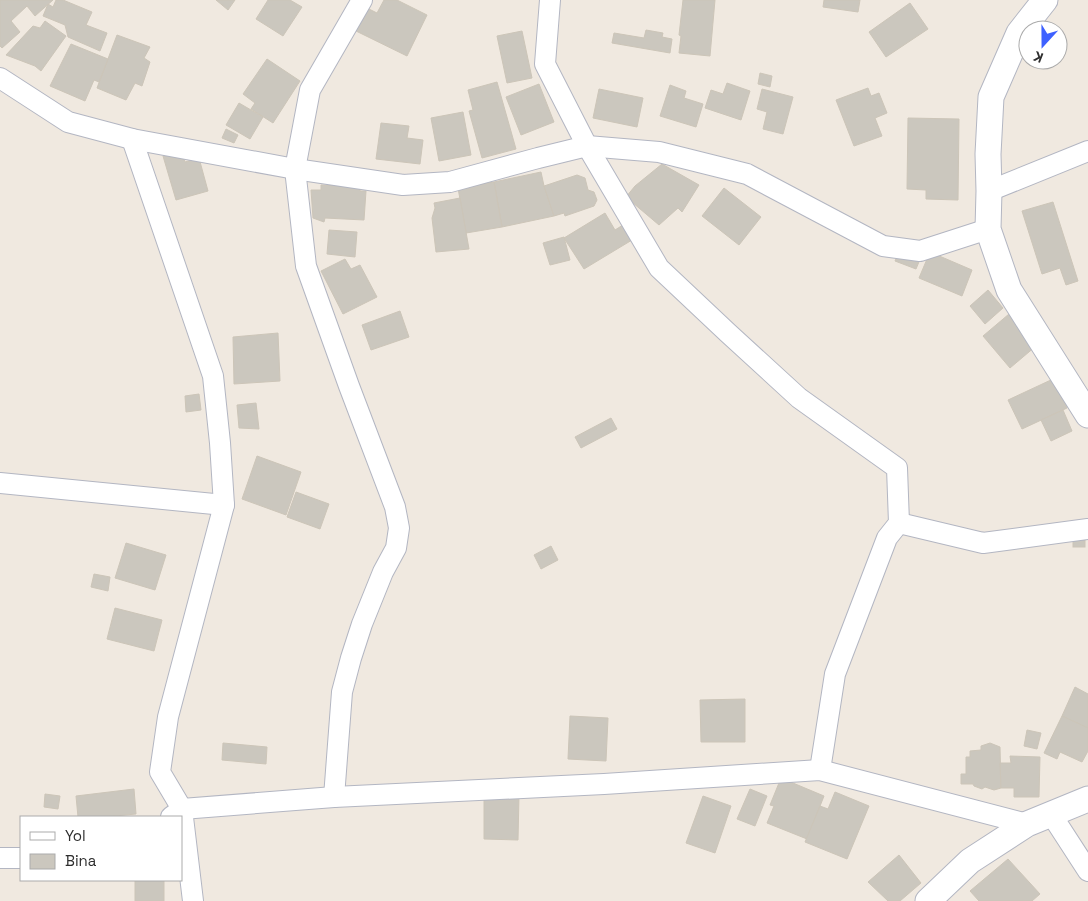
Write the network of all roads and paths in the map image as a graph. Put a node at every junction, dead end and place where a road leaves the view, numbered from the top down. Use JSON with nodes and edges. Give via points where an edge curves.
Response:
{"nodes":[{"id":1,"x":362,"y":0,"type":"edge"},
{"id":2,"x":550,"y":0,"type":"edge"},
{"id":3,"x":1045,"y":0,"type":"edge"},
{"id":4,"x":0,"y":78,"type":"edge"},
{"id":5,"x":132,"y":140,"type":"junction"},
{"id":6,"x":587,"y":146,"type":"junction"},
{"id":7,"x":1088,"y":151,"type":"edge"},
{"id":8,"x":295,"y":169,"type":"junction"},
{"id":9,"x":989,"y":191,"type":"junction"},
{"id":10,"x":988,"y":229,"type":"junction"},
{"id":11,"x":1088,"y":415,"type":"edge"},
{"id":12,"x":0,"y":482,"type":"edge"},
{"id":13,"x":224,"y":505,"type":"junction"},
{"id":14,"x":899,"y":523,"type":"junction"},
{"id":15,"x":1088,"y":529,"type":"edge"},
{"id":16,"x":820,"y":770,"type":"junction"},
{"id":17,"x":334,"y":797,"type":"junction"},
{"id":18,"x":1088,"y":799,"type":"edge"},
{"id":19,"x":176,"y":813,"type":"edge"},
{"id":20,"x":1051,"y":814,"type":"junction"},
{"id":21,"x":1027,"y":824,"type":"junction"},
{"id":22,"x":182,"y":844,"type":"edge"},
{"id":23,"x":0,"y":858,"type":"edge"},
{"id":24,"x":20,"y":858,"type":"edge"},
{"id":25,"x":1088,"y":872,"type":"edge"},
{"id":26,"x":193,"y":901,"type":"edge"},
{"id":27,"x":928,"y":901,"type":"edge"}],
"edges":[{"from":1,"to":8,"type":"street","via":[[310,90]]},
{"from":2,"to":6,"type":"street","via":[[545,64]]},
{"from":3,"to":9,"type":"street","via":[[1019,33],[991,97]]},
{"from":4,"to":5,"type":"street","via":[[68,122]]},
{"from":5,"to":8,"type":"street"},
{"from":5,"to":13,"type":"street","via":[[213,376]]},
{"from":6,"to":8,"type":"street","via":[[450,182],[404,185]]},
{"from":6,"to":10,"type":"street","via":[[659,152],[747,174],[882,246],[920,251]]},
{"from":6,"to":14,"type":"street","via":[[659,268],[799,398],[897,468]]},
{"from":7,"to":9,"type":"street"},
{"from":8,"to":17,"type":"street","via":[[306,266],[396,507],[399,528],[396,548],[362,624],[342,692]]},
{"from":9,"to":10,"type":"street"},
{"from":10,"to":11,"type":"street","via":[[1009,290]]},
{"from":12,"to":13,"type":"street"},
{"from":13,"to":19,"type":"street","via":[[166,726],[160,772]]},
{"from":14,"to":15,"type":"street","via":[[983,543]]},
{"from":14,"to":16,"type":"street","via":[[887,538],[835,674]]},
{"from":16,"to":17,"type":"street"},
{"from":16,"to":21,"type":"street"},
{"from":17,"to":19,"type":"street"},
{"from":18,"to":20,"type":"street"},
{"from":20,"to":21,"type":"street"},
{"from":20,"to":25,"type":"street"},
{"from":21,"to":27,"type":"street","via":[[970,861]]},
{"from":22,"to":26,"type":"street"},
{"from":23,"to":24,"type":"street"}]}
